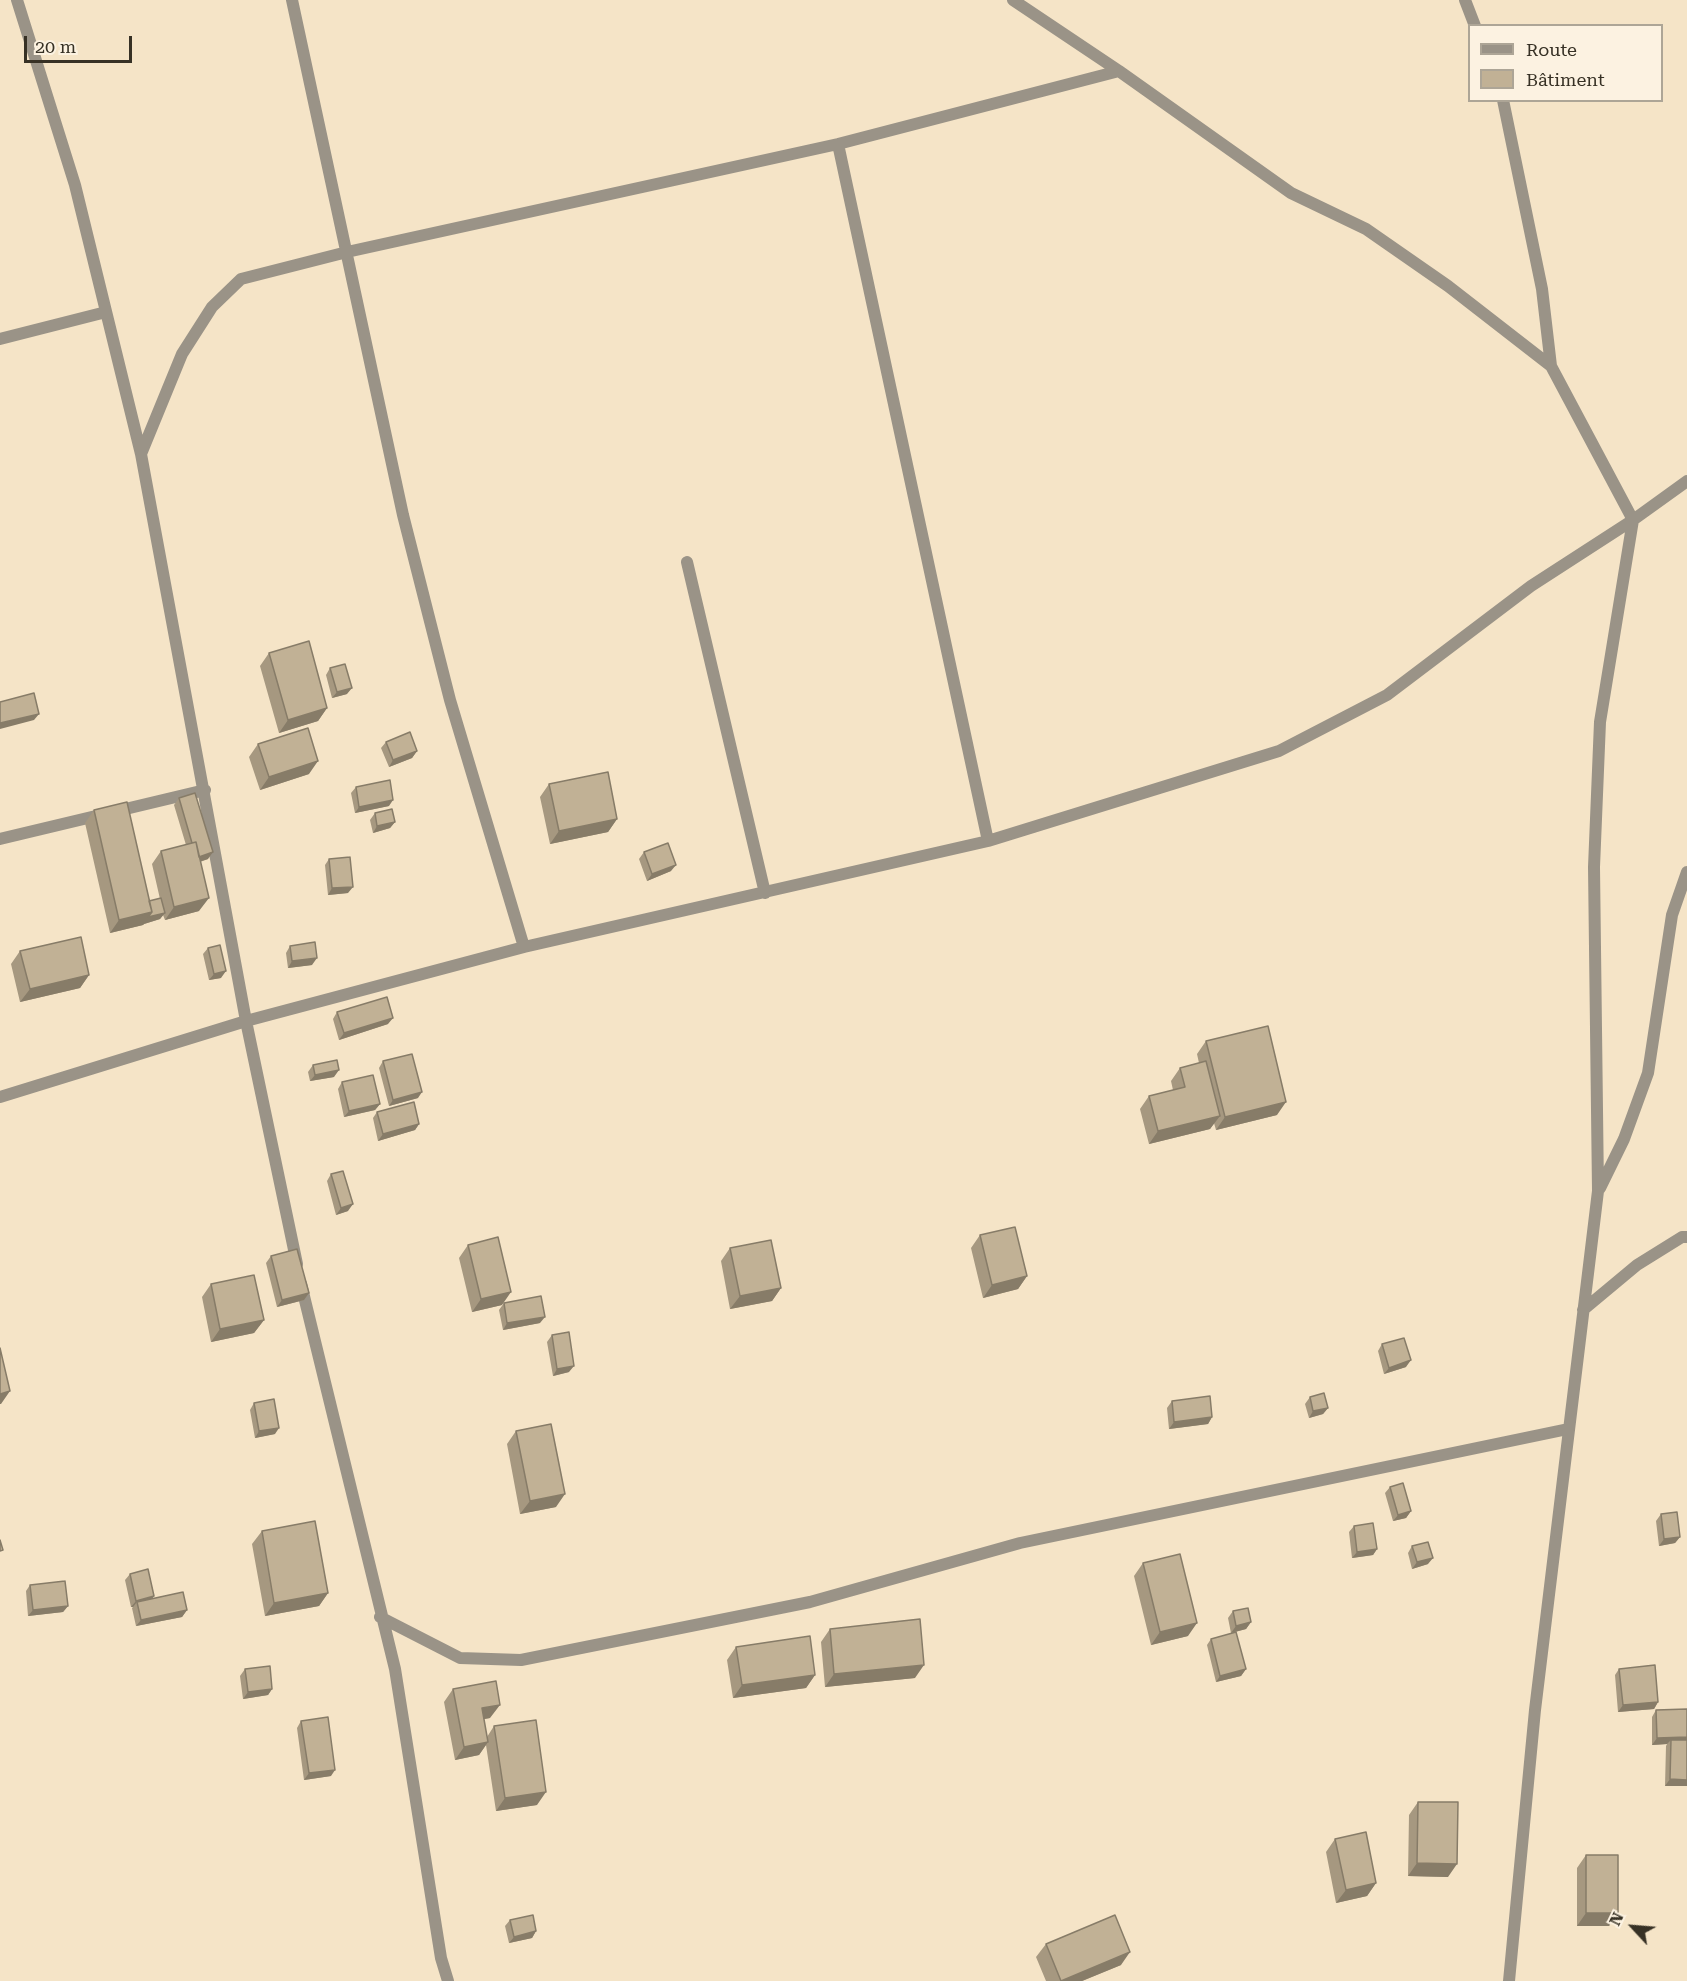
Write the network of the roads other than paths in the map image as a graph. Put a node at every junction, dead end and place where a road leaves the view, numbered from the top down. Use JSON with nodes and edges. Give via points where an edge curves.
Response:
{"nodes":[{"id":1,"x":17,"y":0,"type":"edge"},
{"id":2,"x":292,"y":0,"type":"edge"},
{"id":3,"x":1013,"y":0,"type":"edge"},
{"id":4,"x":1466,"y":0,"type":"edge"},
{"id":5,"x":1474,"y":24,"type":"edge"},
{"id":6,"x":1119,"y":71,"type":"junction"},
{"id":7,"x":1503,"y":102,"type":"edge"},
{"id":8,"x":838,"y":144,"type":"junction"},
{"id":9,"x":346,"y":252,"type":"junction"},
{"id":10,"x":106,"y":312,"type":"junction"},
{"id":11,"x":0,"y":339,"type":"edge"},
{"id":12,"x":1551,"y":366,"type":"junction"},
{"id":13,"x":141,"y":454,"type":"junction"},
{"id":14,"x":1687,"y":481,"type":"edge"},
{"id":15,"x":1633,"y":520,"type":"junction"},
{"id":16,"x":687,"y":562,"type":"dead end"},
{"id":17,"x":205,"y":790,"type":"junction"},
{"id":18,"x":0,"y":839,"type":"edge"},
{"id":19,"x":988,"y":842,"type":"junction"},
{"id":20,"x":1687,"y":872,"type":"edge"},
{"id":21,"x":765,"y":893,"type":"junction"},
{"id":22,"x":524,"y":946,"type":"junction"},
{"id":23,"x":246,"y":1021,"type":"junction"},
{"id":24,"x":0,"y":1097,"type":"edge"},
{"id":25,"x":1598,"y":1191,"type":"junction"},
{"id":26,"x":1687,"y":1237,"type":"edge"},
{"id":27,"x":1583,"y":1310,"type":"junction"},
{"id":28,"x":1568,"y":1429,"type":"junction"},
{"id":29,"x":380,"y":1617,"type":"junction"},
{"id":30,"x":448,"y":1981,"type":"edge"},
{"id":31,"x":1509,"y":1981,"type":"edge"}],
"edges":[{"from":1,"to":10,"type":"street","via":[[75,185]]},
{"from":2,"to":9,"type":"street"},
{"from":3,"to":6,"type":"street"},
{"from":4,"to":5,"type":"street"},
{"from":6,"to":8,"type":"street"},
{"from":6,"to":12,"type":"street","via":[[1292,193],[1366,229]]},
{"from":7,"to":12,"type":"street","via":[[1542,289]]},
{"from":8,"to":9,"type":"street"},
{"from":8,"to":19,"type":"street"},
{"from":9,"to":13,"type":"street","via":[[241,279],[226,293],[212,307],[182,354]]},
{"from":9,"to":22,"type":"street","via":[[426,607]]},
{"from":10,"to":11,"type":"street"},
{"from":10,"to":13,"type":"street"},
{"from":12,"to":15,"type":"street"},
{"from":13,"to":17,"type":"street"},
{"from":14,"to":15,"type":"street"},
{"from":15,"to":19,"type":"street","via":[[1530,586],[1387,695],[1279,751]]},
{"from":15,"to":25,"type":"street","via":[[1600,722],[1594,867]]},
{"from":16,"to":21,"type":"street"},
{"from":17,"to":18,"type":"street"},
{"from":17,"to":23,"type":"street"},
{"from":19,"to":21,"type":"street"},
{"from":20,"to":25,"type":"street","via":[[1672,915],[1648,1073],[1624,1139]]},
{"from":21,"to":22,"type":"street"},
{"from":22,"to":23,"type":"street"},
{"from":23,"to":24,"type":"street"},
{"from":23,"to":29,"type":"street","via":[[301,1281]]},
{"from":25,"to":27,"type":"street"},
{"from":26,"to":27,"type":"street","via":[[1637,1265]]},
{"from":27,"to":28,"type":"street"},
{"from":28,"to":29,"type":"street","via":[[1020,1543],[810,1602],[521,1660],[460,1658]]},
{"from":28,"to":31,"type":"street"},
{"from":29,"to":30,"type":"street","via":[[394,1670]]}]}
